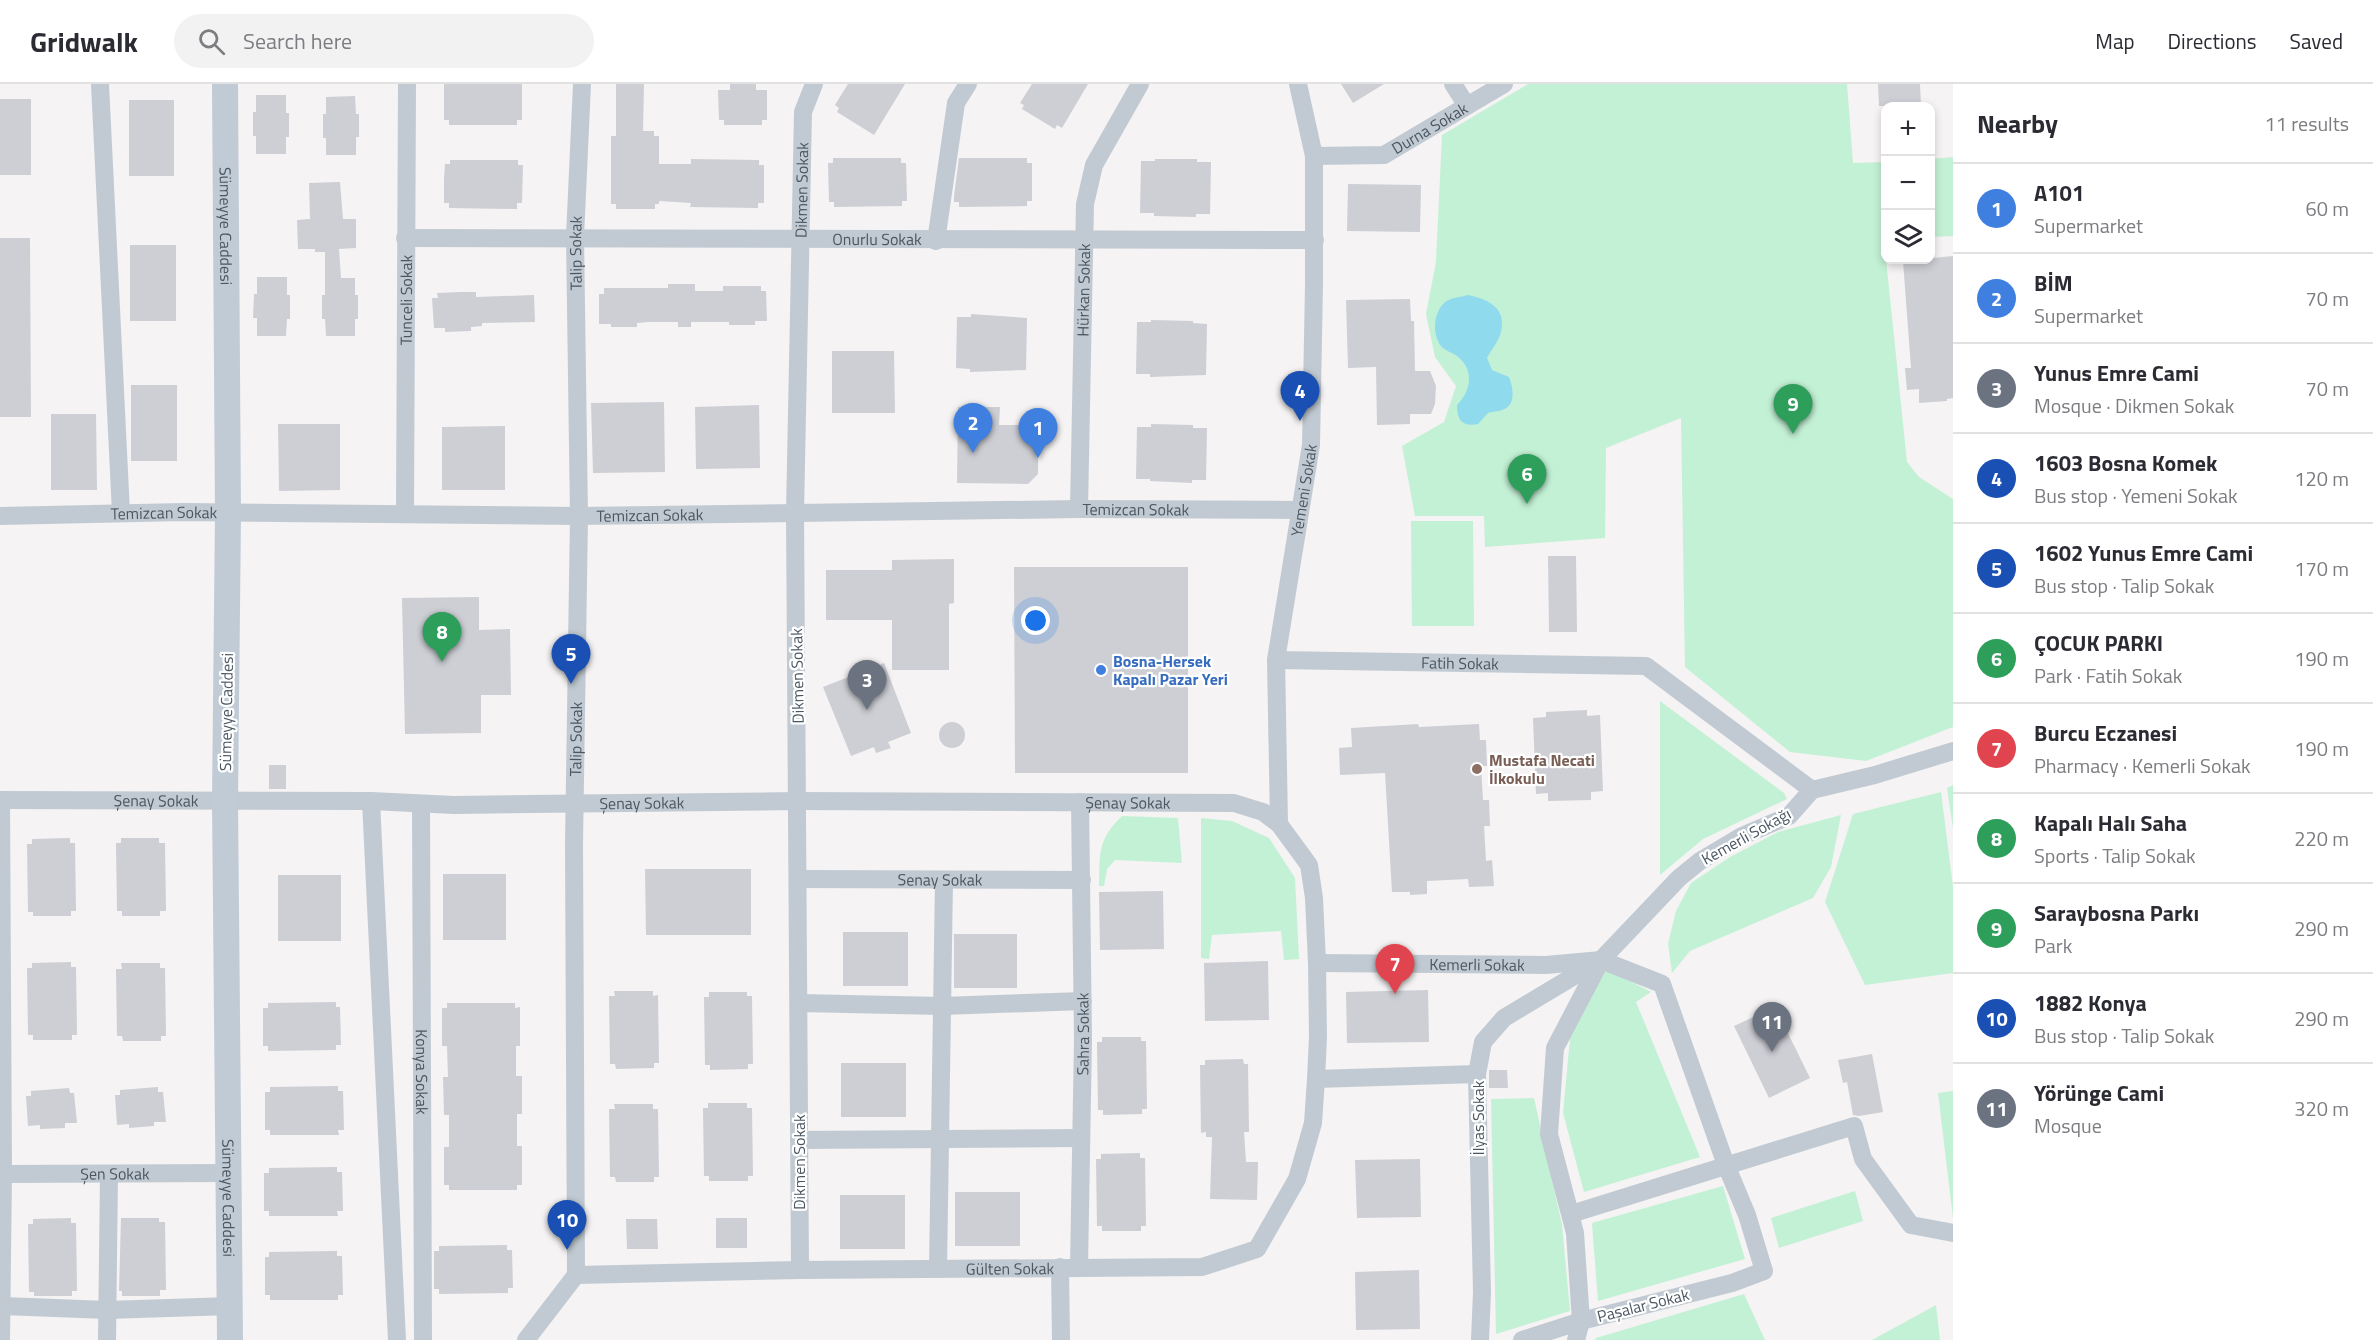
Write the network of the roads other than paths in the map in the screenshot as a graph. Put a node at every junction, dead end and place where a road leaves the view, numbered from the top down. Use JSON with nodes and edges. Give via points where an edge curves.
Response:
{"nodes":[{"id":1,"x":100,"y":84,"type":"edge"},
{"id":2,"x":225,"y":84,"type":"edge"},
{"id":3,"x":407,"y":84,"type":"edge"},
{"id":4,"x":582,"y":84,"type":"edge"},
{"id":5,"x":814,"y":84,"type":"edge"},
{"id":6,"x":968,"y":84,"type":"edge"},
{"id":7,"x":1140,"y":84,"type":"edge"},
{"id":8,"x":1298,"y":84,"type":"edge"},
{"id":9,"x":1453,"y":84,"type":"edge"},
{"id":10,"x":1504,"y":84,"type":"edge"},
{"id":11,"x":1467,"y":106,"type":"junction"},
{"id":12,"x":1314,"y":156,"type":"junction"},
{"id":13,"x":575,"y":237,"type":"junction"},
{"id":14,"x":405,"y":238,"type":"junction"},
{"id":15,"x":800,"y":240,"type":"junction"},
{"id":16,"x":1315,"y":240,"type":"junction"},
{"id":17,"x":936,"y":241,"type":"junction"},
{"id":18,"x":1083,"y":241,"type":"junction"},
{"id":19,"x":1079,"y":509,"type":"junction"},
{"id":20,"x":1299,"y":510,"type":"junction"},
{"id":21,"x":121,"y":513,"type":"junction"},
{"id":22,"x":228,"y":513,"type":"junction"},
{"id":23,"x":795,"y":513,"type":"junction"},
{"id":24,"x":405,"y":514,"type":"junction"},
{"id":25,"x":0,"y":516,"type":"edge"},
{"id":26,"x":579,"y":516,"type":"junction"},
{"id":27,"x":1276,"y":660,"type":"junction"},
{"id":28,"x":1953,"y":751,"type":"edge"},
{"id":29,"x":1812,"y":790,"type":"junction"},
{"id":30,"x":0,"y":800,"type":"edge"},
{"id":31,"x":225,"y":801,"type":"junction"},
{"id":32,"x":371,"y":801,"type":"junction"},
{"id":33,"x":798,"y":801,"type":"junction"},
{"id":34,"x":1080,"y":802,"type":"junction"},
{"id":35,"x":421,"y":804,"type":"junction"},
{"id":36,"x":574,"y":805,"type":"junction"},
{"id":37,"x":1279,"y":824,"type":"junction"},
{"id":38,"x":798,"y":879,"type":"junction"},
{"id":39,"x":944,"y":880,"type":"junction"},
{"id":40,"x":1082,"y":880,"type":"junction"},
{"id":41,"x":1601,"y":960,"type":"junction"},
{"id":42,"x":1317,"y":963,"type":"junction"},
{"id":43,"x":1083,"y":1001,"type":"junction"},
{"id":44,"x":799,"y":1003,"type":"junction"},
{"id":45,"x":942,"y":1006,"type":"junction"},
{"id":46,"x":1477,"y":1074,"type":"junction"},
{"id":47,"x":1316,"y":1079,"type":"junction"},
{"id":48,"x":940,"y":1137,"type":"junction"},
{"id":49,"x":1081,"y":1138,"type":"junction"},
{"id":50,"x":799,"y":1140,"type":"junction"},
{"id":51,"x":1726,"y":1165,"type":"junction"},
{"id":52,"x":228,"y":1173,"type":"junction"},
{"id":53,"x":3,"y":1174,"type":"junction"},
{"id":54,"x":109,"y":1174,"type":"junction"},
{"id":55,"x":1571,"y":1214,"type":"junction"},
{"id":56,"x":1953,"y":1233,"type":"edge"},
{"id":57,"x":1069,"y":1267,"type":"junction"},
{"id":58,"x":938,"y":1269,"type":"junction"},
{"id":59,"x":800,"y":1270,"type":"junction"},
{"id":60,"x":576,"y":1275,"type":"junction"},
{"id":61,"x":3,"y":1306,"type":"junction"},
{"id":62,"x":230,"y":1306,"type":"junction"},
{"id":63,"x":107,"y":1310,"type":"junction"},
{"id":64,"x":1581,"y":1321,"type":"junction"},
{"id":65,"x":2,"y":1340,"type":"edge"},
{"id":66,"x":107,"y":1340,"type":"edge"},
{"id":67,"x":230,"y":1340,"type":"edge"},
{"id":68,"x":397,"y":1340,"type":"edge"},
{"id":69,"x":423,"y":1340,"type":"edge"},
{"id":70,"x":526,"y":1340,"type":"edge"},
{"id":71,"x":1061,"y":1340,"type":"edge"},
{"id":72,"x":1480,"y":1340,"type":"edge"},
{"id":73,"x":1522,"y":1340,"type":"edge"},
{"id":74,"x":1576,"y":1340,"type":"edge"}],
"edges":[{"from":1,"to":21,"type":"street"},
{"from":2,"to":22,"type":"street","name":"Sümeyye Caddesi"},
{"from":3,"to":14,"type":"street","name":"Tunceli Sokak"},
{"from":4,"to":13,"type":"street","name":"Talip Sokak"},
{"from":5,"to":15,"type":"street","name":"Dikmen Sokak","via":[[803,112]]},
{"from":6,"to":17,"type":"street","via":[[956,103]]},
{"from":7,"to":18,"type":"street","name":"Hürkan Sokak","via":[[1094,165],[1085,204]]},
{"from":8,"to":12,"type":"street","name":"Yemeni Sokak"},
{"from":9,"to":11,"type":"street"},
{"from":10,"to":11,"type":"street","name":"Durna Sokak"},
{"from":11,"to":12,"type":"street","name":"Durna Sokak","via":[[1384,154]]},
{"from":12,"to":16,"type":"street","name":"Yemeni Sokak"},
{"from":13,"to":14,"type":"street","name":"Onurlu Sokak"},
{"from":13,"to":15,"type":"street","name":"Onurlu Sokak"},
{"from":13,"to":26,"type":"street","name":"Talip Sokak"},
{"from":14,"to":24,"type":"street","name":"Tunceli Sokak"},
{"from":15,"to":17,"type":"street","name":"Onurlu Sokak"},
{"from":15,"to":23,"type":"street","name":"Dikmen Sokak"},
{"from":16,"to":18,"type":"street","name":"Onurlu Sokak"},
{"from":16,"to":20,"type":"street","name":"Yemeni Sokak","via":[[1311,445]]},
{"from":17,"to":18,"type":"street","name":"Onurlu Sokak"},
{"from":18,"to":19,"type":"street","name":"Hürkan Sokak"},
{"from":19,"to":20,"type":"street","name":"Temizcan Sokak"},
{"from":19,"to":23,"type":"street","name":"Temizcan Sokak"},
{"from":20,"to":27,"type":"street","name":"Yemeni Sokak"},
{"from":21,"to":22,"type":"street","name":"Temizcan Sokak"},
{"from":21,"to":25,"type":"street","name":"Temizcan Sokak"},
{"from":22,"to":24,"type":"street","name":"Temizcan Sokak"},
{"from":22,"to":31,"type":"street","name":"Sümeyye Caddesi"},
{"from":23,"to":26,"type":"street","name":"Temizcan Sokak"},
{"from":23,"to":33,"type":"street","name":"Dikmen Sokak"},
{"from":24,"to":26,"type":"street","name":"Temizcan Sokak"},
{"from":26,"to":36,"type":"street","name":"Talip Sokak"},
{"from":27,"to":29,"type":"street","name":"Fatih Sokak","via":[[1646,666]]},
{"from":27,"to":37,"type":"street","name":"Yemeni Sokak"},
{"from":28,"to":29,"type":"street","via":[[1875,776]]},
{"from":29,"to":41,"type":"street","name":"Kemerli Sokağı","via":[[1789,816],[1742,836],[1700,861]]},
{"from":30,"to":31,"type":"street","name":"Şenay Sokak"},
{"from":30,"to":53,"type":"street"},
{"from":31,"to":32,"type":"street","name":"Şenay Sokak"},
{"from":31,"to":52,"type":"street","name":"Sümeyye Caddesi"},
{"from":32,"to":35,"type":"street","name":"Şenay Sokak"},
{"from":32,"to":68,"type":"street"},
{"from":33,"to":34,"type":"street","name":"Şenay Sokak"},
{"from":33,"to":36,"type":"street","name":"Şenay Sokak"},
{"from":33,"to":38,"type":"street","name":"Dikmen Sokak"},
{"from":34,"to":37,"type":"street","name":"Şenay Sokak","via":[[1234,803],[1263,812]]},
{"from":34,"to":40,"type":"street","name":"Sahra Sokak"},
{"from":35,"to":36,"type":"street","name":"Şenay Sokak"},
{"from":35,"to":69,"type":"street","name":"Konya Sokak"},
{"from":36,"to":60,"type":"street","name":"Talip Sokak"},
{"from":37,"to":42,"type":"street","name":"Gülten Sokak","via":[[1309,865]]},
{"from":38,"to":39,"type":"street","name":"Senay Sokak"},
{"from":38,"to":44,"type":"street","name":"Dikmen Sokak"},
{"from":39,"to":40,"type":"street","name":"Senay Sokak"},
{"from":39,"to":45,"type":"street"},
{"from":40,"to":43,"type":"street","name":"Sahra Sokak"},
{"from":41,"to":42,"type":"street","name":"Kemerli Sokak","via":[[1537,965]]},
{"from":41,"to":46,"type":"street","name":"İlyas Sokak","via":[[1504,1018],[1483,1042]]},
{"from":41,"to":51,"type":"street","via":[[1662,984]]},
{"from":41,"to":55,"type":"street","via":[[1555,1048],[1549,1134]]},
{"from":42,"to":47,"type":"street","name":"Gülten Sokak"},
{"from":43,"to":45,"type":"street"},
{"from":43,"to":49,"type":"street","name":"Sahra Sokak"},
{"from":44,"to":45,"type":"street"},
{"from":44,"to":50,"type":"street","name":"Dikmen Sokak"},
{"from":45,"to":48,"type":"street"},
{"from":46,"to":47,"type":"street"},
{"from":46,"to":72,"type":"street","name":"İlyas Sokak"},
{"from":47,"to":57,"type":"street","name":"Gülten Sokak","via":[[1313,1123],[1297,1179],[1257,1249],[1202,1267]]},
{"from":48,"to":49,"type":"street"},
{"from":48,"to":50,"type":"street"},
{"from":48,"to":58,"type":"street"},
{"from":49,"to":57,"type":"street","name":"Sahra Sokak"},
{"from":50,"to":59,"type":"street","name":"Dikmen Sokak"},
{"from":51,"to":55,"type":"street"},
{"from":51,"to":56,"type":"street","via":[[1854,1126],[1863,1159],[1911,1225]]},
{"from":51,"to":64,"type":"street","name":"Paşalar Sokak","via":[[1764,1271],[1732,1283]]},
{"from":52,"to":54,"type":"street","name":"Şen Sokak"},
{"from":52,"to":62,"type":"street","name":"Sümeyye Caddesi"},
{"from":53,"to":54,"type":"street","name":"Şen Sokak"},
{"from":53,"to":61,"type":"street"},
{"from":54,"to":63,"type":"street"},
{"from":55,"to":64,"type":"street"},
{"from":57,"to":58,"type":"street","name":"Gülten Sokak"},
{"from":57,"to":71,"type":"street","name":"Sahra Sokak"},
{"from":58,"to":59,"type":"street","name":"Gülten Sokak"},
{"from":59,"to":60,"type":"street","name":"Gülten Sokak"},
{"from":60,"to":70,"type":"street"},
{"from":61,"to":63,"type":"street"},
{"from":61,"to":65,"type":"street"},
{"from":62,"to":63,"type":"street"},
{"from":62,"to":67,"type":"street","name":"Sümeyye Caddesi"},
{"from":63,"to":66,"type":"street"},
{"from":64,"to":73,"type":"street","name":"Paşalar Sokak"},
{"from":64,"to":74,"type":"street"}]}
